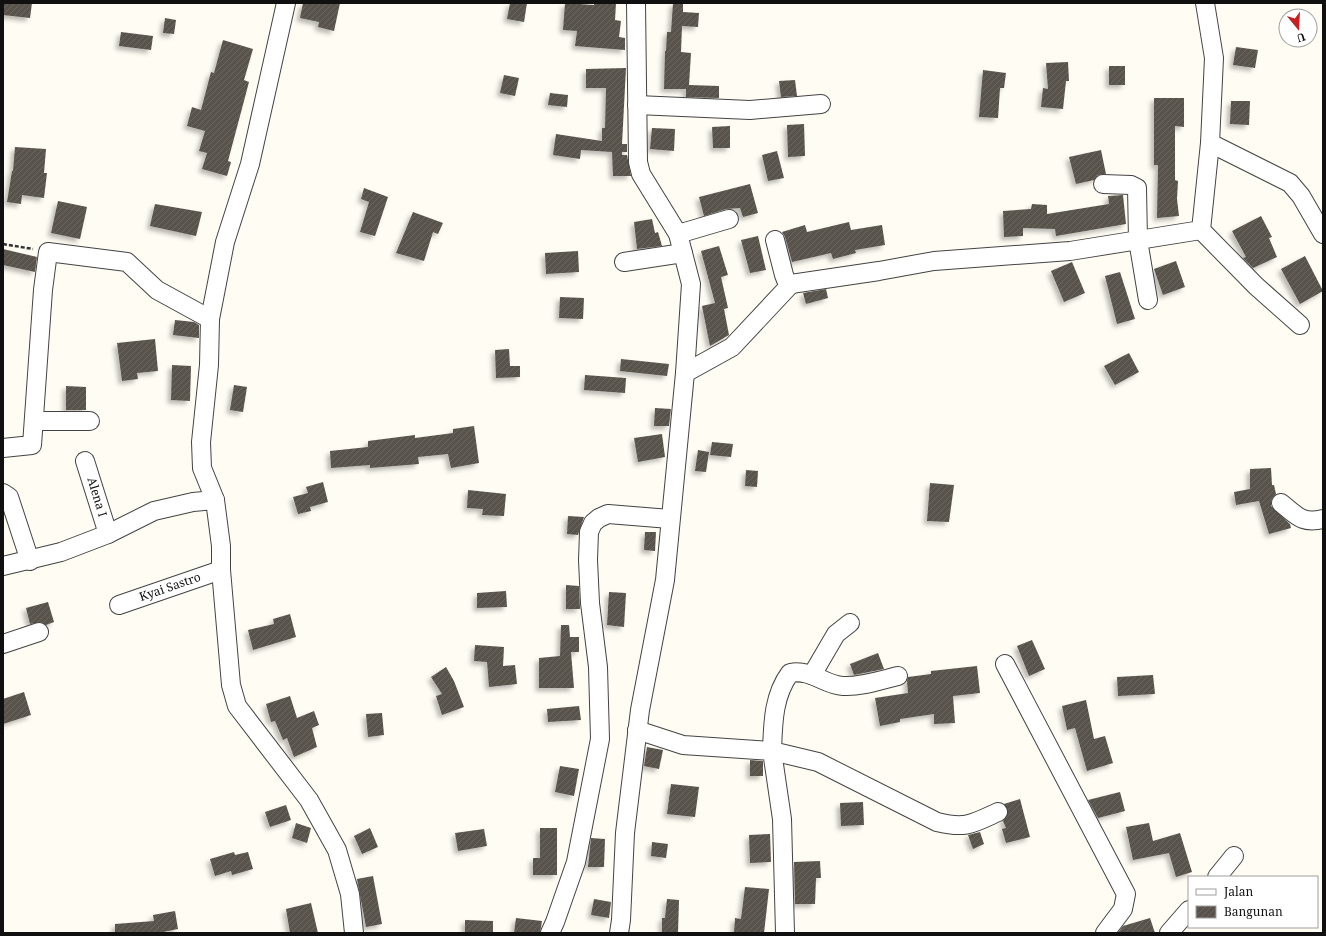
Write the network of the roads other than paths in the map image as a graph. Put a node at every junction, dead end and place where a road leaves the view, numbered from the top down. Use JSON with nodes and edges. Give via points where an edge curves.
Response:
{"nodes":[{"id":1,"x":286,"y":3,"type":"edge"},
{"id":2,"x":636,"y":3,"type":"edge"},
{"id":3,"x":1205,"y":3,"type":"edge"},
{"id":4,"x":821,"y":104,"type":"dead end"},
{"id":5,"x":636,"y":105,"type":"junction"},
{"id":6,"x":1210,"y":143,"type":"junction"},
{"id":7,"x":1103,"y":184,"type":"dead end"},
{"id":8,"x":729,"y":220,"type":"dead end"},
{"id":9,"x":1201,"y":230,"type":"junction"},
{"id":10,"x":678,"y":234,"type":"junction"},
{"id":11,"x":1323,"y":234,"type":"edge"},
{"id":12,"x":775,"y":240,"type":"dead end"},
{"id":13,"x":1138,"y":240,"type":"junction"},
{"id":14,"x":683,"y":253,"type":"junction"},
{"id":15,"x":624,"y":262,"type":"dead end"},
{"id":16,"x":792,"y":284,"type":"junction"},
{"id":17,"x":1148,"y":300,"type":"dead end"},
{"id":18,"x":210,"y":319,"type":"junction"},
{"id":19,"x":1300,"y":325,"type":"dead end"},
{"id":20,"x":685,"y":373,"type":"junction"},
{"id":21,"x":34,"y":421,"type":"junction"},
{"id":22,"x":90,"y":422,"type":"dead end"},
{"id":23,"x":3,"y":448,"type":"edge"},
{"id":24,"x":85,"y":461,"type":"dead end"},
{"id":25,"x":3,"y":493,"type":"edge"},
{"id":26,"x":215,"y":500,"type":"junction"},
{"id":27,"x":1281,"y":503,"type":"dead end"},
{"id":28,"x":670,"y":519,"type":"junction"},
{"id":29,"x":1323,"y":519,"type":"edge"},
{"id":30,"x":108,"y":534,"type":"junction"},
{"id":31,"x":30,"y":561,"type":"junction"},
{"id":32,"x":3,"y":566,"type":"edge"},
{"id":33,"x":221,"y":570,"type":"junction"},
{"id":34,"x":119,"y":605,"type":"dead end"},
{"id":35,"x":850,"y":623,"type":"dead end"},
{"id":36,"x":39,"y":632,"type":"dead end"},
{"id":37,"x":3,"y":644,"type":"edge"},
{"id":38,"x":1005,"y":664,"type":"dead end"},
{"id":39,"x":812,"y":675,"type":"junction"},
{"id":40,"x":898,"y":676,"type":"dead end"},
{"id":41,"x":637,"y":730,"type":"junction"},
{"id":42,"x":772,"y":751,"type":"junction"},
{"id":43,"x":998,"y":812,"type":"dead end"},
{"id":44,"x":1234,"y":856,"type":"dead end"},
{"id":45,"x":1218,"y":876,"type":"edge"},
{"id":46,"x":1188,"y":911,"type":"edge"},
{"id":47,"x":354,"y":933,"type":"edge"},
{"id":48,"x":550,"y":933,"type":"edge"},
{"id":49,"x":619,"y":933,"type":"edge"},
{"id":50,"x":785,"y":933,"type":"edge"},
{"id":51,"x":1105,"y":933,"type":"edge"},
{"id":52,"x":1169,"y":933,"type":"edge"}],
"edges":[{"from":1,"to":18,"type":"street","via":[[250,164],[225,242]]},
{"from":2,"to":5,"type":"street"},
{"from":3,"to":6,"type":"street","via":[[1214,58]]},
{"from":4,"to":5,"type":"street","via":[[750,110]]},
{"from":5,"to":10,"type":"street","via":[[638,162],[641,174]]},
{"from":6,"to":9,"type":"street"},
{"from":6,"to":11,"type":"street","via":[[1290,183],[1301,196]]},
{"from":7,"to":13,"type":"street","via":[[1131,185],[1137,188]]},
{"from":8,"to":10,"type":"street"},
{"from":9,"to":13,"type":"street"},
{"from":9,"to":19,"type":"street","via":[[1256,286]]},
{"from":10,"to":14,"type":"street"},
{"from":12,"to":16,"type":"street","via":[[784,275]]},
{"from":13,"to":16,"type":"street","via":[[1070,251],[934,261]]},
{"from":13,"to":17,"type":"street"},
{"from":14,"to":15,"type":"street"},
{"from":14,"to":20,"type":"street","via":[[691,284]]},
{"from":16,"to":20,"type":"street","via":[[732,347]]},
{"from":18,"to":21,"type":"street","via":[[157,290],[127,262],[48,252]]},
{"from":18,"to":26,"type":"street","via":[[209,365],[201,442],[202,468]]},
{"from":20,"to":28,"type":"street"},
{"from":21,"to":22,"type":"street"},
{"from":21,"to":23,"type":"street","via":[[32,445]]},
{"from":24,"to":30,"type":"street","name":"Alena I"},
{"from":25,"to":31,"type":"street","via":[[9,497]]},
{"from":26,"to":30,"type":"street","via":[[154,511]]},
{"from":26,"to":33,"type":"street","via":[[221,546]]},
{"from":27,"to":29,"type":"street","via":[[1302,520]]},
{"from":28,"to":41,"type":"street","via":[[665,580]]},
{"from":28,"to":48,"type":"street","via":[[608,514],[593,523],[589,532],[589,596],[598,667],[600,739],[576,862]]},
{"from":30,"to":31,"type":"street"},
{"from":31,"to":32,"type":"street"},
{"from":33,"to":34,"type":"street","name":"Kyai Sastro"},
{"from":33,"to":47,"type":"street","via":[[231,685],[238,706],[310,800],[337,850],[350,894]]},
{"from":35,"to":39,"type":"street","via":[[836,634]]},
{"from":36,"to":37,"type":"street"},
{"from":38,"to":51,"type":"street","via":[[1126,894],[1123,909]]},
{"from":39,"to":40,"type":"street","via":[[842,686],[866,684]]},
{"from":39,"to":42,"type":"street","via":[[799,671],[790,673],[785,680],[773,719]]},
{"from":41,"to":42,"type":"street","via":[[683,745]]},
{"from":41,"to":49,"type":"street","via":[[625,833]]},
{"from":42,"to":43,"type":"street","via":[[818,762],[937,822],[968,825]]},
{"from":42,"to":50,"type":"street","via":[[782,819]]},
{"from":44,"to":45,"type":"street"},
{"from":46,"to":52,"type":"street"}]}
